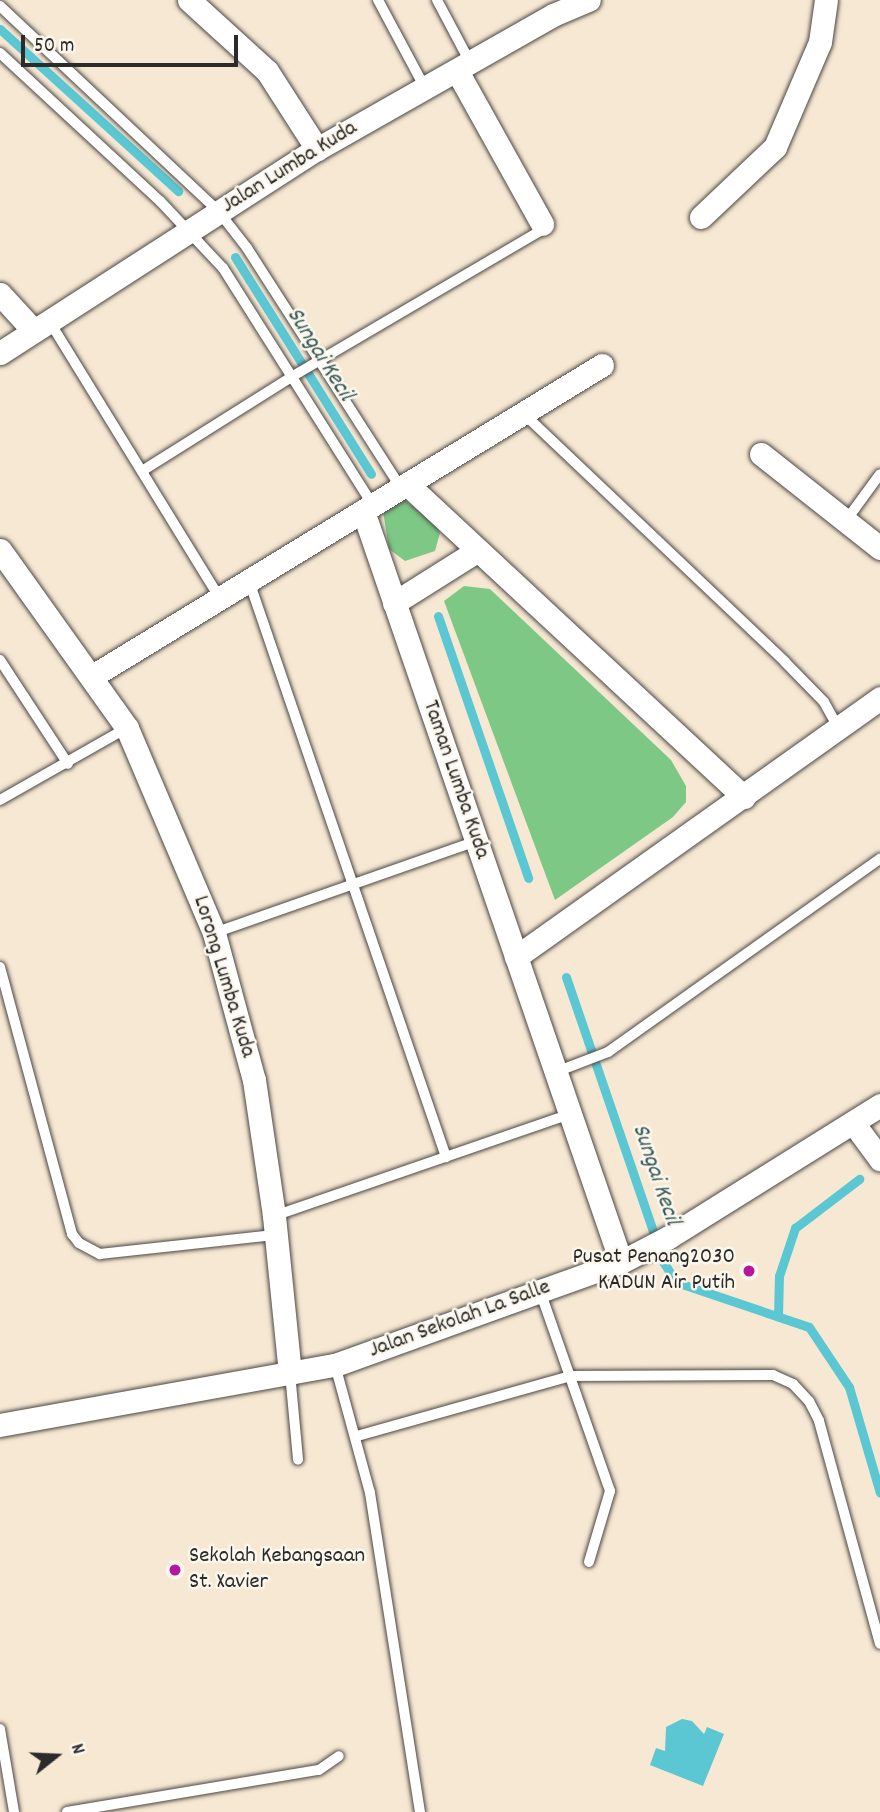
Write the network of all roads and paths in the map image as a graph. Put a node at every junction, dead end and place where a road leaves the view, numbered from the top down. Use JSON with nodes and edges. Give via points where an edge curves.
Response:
{"nodes":[{"id":1,"x":189,"y":0,"type":"edge"},
{"id":2,"x":378,"y":0,"type":"edge"},
{"id":3,"x":437,"y":0,"type":"edge"},
{"id":4,"x":589,"y":0,"type":"edge"},
{"id":5,"x":826,"y":0,"type":"edge"},
{"id":6,"x":0,"y":6,"type":"edge"},
{"id":7,"x":0,"y":53,"type":"edge"},
{"id":8,"x":464,"y":67,"type":"junction"},
{"id":9,"x":425,"y":88,"type":"junction"},
{"id":10,"x":317,"y":149,"type":"junction"},
{"id":11,"x":219,"y":212,"type":"junction"},
{"id":12,"x":701,"y":217,"type":"dead end"},
{"id":13,"x":542,"y":224,"type":"joint"},
{"id":14,"x":190,"y":229,"type":"junction"},
{"id":15,"x":0,"y":294,"type":"edge"},
{"id":16,"x":41,"y":325,"type":"junction"},
{"id":17,"x":0,"y":353,"type":"edge"},
{"id":18,"x":317,"y":363,"type":"junction"},
{"id":19,"x":602,"y":365,"type":"dead end"},
{"id":20,"x":293,"y":376,"type":"junction"},
{"id":21,"x":523,"y":414,"type":"junction"},
{"id":22,"x":761,"y":454,"type":"dead end"},
{"id":23,"x":142,"y":471,"type":"junction"},
{"id":24,"x":880,"y":474,"type":"edge"},
{"id":25,"x":404,"y":486,"type":"junction"},
{"id":26,"x":368,"y":508,"type":"junction"},
{"id":27,"x":845,"y":522,"type":"junction"},
{"id":28,"x":880,"y":548,"type":"edge"},
{"id":29,"x":0,"y":550,"type":"edge"},
{"id":30,"x":478,"y":550,"type":"junction"},
{"id":31,"x":249,"y":581,"type":"junction"},
{"id":32,"x":219,"y":599,"type":"junction"},
{"id":33,"x":394,"y":603,"type":"junction"},
{"id":34,"x":0,"y":660,"type":"edge"},
{"id":35,"x":94,"y":676,"type":"junction"},
{"id":36,"x":880,"y":699,"type":"edge"},
{"id":37,"x":127,"y":728,"type":"junction"},
{"id":38,"x":840,"y":730,"type":"junction"},
{"id":39,"x":68,"y":764,"type":"junction"},
{"id":40,"x":744,"y":797,"type":"junction"},
{"id":41,"x":0,"y":800,"type":"edge"},
{"id":42,"x":476,"y":841,"type":"junction"},
{"id":43,"x":880,"y":859,"type":"edge"},
{"id":44,"x":353,"y":884,"type":"junction"},
{"id":45,"x":214,"y":933,"type":"junction"},
{"id":46,"x":516,"y":957,"type":"junction"},
{"id":47,"x":0,"y":967,"type":"edge"},
{"id":48,"x":566,"y":1068,"type":"junction"},
{"id":49,"x":880,"y":1105,"type":"edge"},
{"id":50,"x":571,"y":1114,"type":"junction"},
{"id":51,"x":854,"y":1124,"type":"junction"},
{"id":52,"x":446,"y":1157,"type":"junction"},
{"id":53,"x":880,"y":1159,"type":"edge"},
{"id":54,"x":275,"y":1225,"type":"junction"},
{"id":55,"x":621,"y":1262,"type":"junction"},
{"id":56,"x":540,"y":1291,"type":"junction"},
{"id":57,"x":335,"y":1365,"type":"junction"},
{"id":58,"x":290,"y":1373,"type":"junction"},
{"id":59,"x":571,"y":1376,"type":"junction"},
{"id":60,"x":0,"y":1425,"type":"edge"},
{"id":61,"x":357,"y":1436,"type":"junction"},
{"id":62,"x":298,"y":1460,"type":"dead end"},
{"id":63,"x":589,"y":1562,"type":"dead end"},
{"id":64,"x":880,"y":1644,"type":"edge"},
{"id":65,"x":0,"y":1729,"type":"edge"},
{"id":66,"x":340,"y":1756,"type":"dead end"},
{"id":67,"x":14,"y":1812,"type":"edge"},
{"id":68,"x":67,"y":1812,"type":"edge"},
{"id":69,"x":420,"y":1812,"type":"edge"}],
"edges":[{"from":1,"to":10,"type":"street","via":[[267,71]]},
{"from":2,"to":9,"type":"lane"},
{"from":3,"to":8,"type":"lane"},
{"from":4,"to":8,"type":"street","name":"Jalan Lumba Kuda"},
{"from":5,"to":12,"type":"street","via":[[820,42],[775,147]]},
{"from":6,"to":11,"type":"lane"},
{"from":7,"to":14,"type":"lane"},
{"from":8,"to":9,"type":"street","name":"Jalan Lumba Kuda"},
{"from":8,"to":13,"type":"street"},
{"from":9,"to":10,"type":"street","name":"Jalan Lumba Kuda"},
{"from":10,"to":11,"type":"street","name":"Jalan Lumba Kuda"},
{"from":11,"to":14,"type":"street","name":"Jalan Lumba Kuda"},
{"from":11,"to":18,"type":"lane","via":[[247,247]]},
{"from":13,"to":18,"type":"lane","via":[[538,232]]},
{"from":14,"to":16,"type":"street","name":"Jalan Lumba Kuda"},
{"from":14,"to":20,"type":"lane","via":[[223,268]]},
{"from":15,"to":16,"type":"street"},
{"from":16,"to":17,"type":"street","name":"Jalan Lumba Kuda"},
{"from":16,"to":23,"type":"lane"},
{"from":18,"to":20,"type":"lane"},
{"from":18,"to":25,"type":"lane"},
{"from":19,"to":21,"type":"street"},
{"from":20,"to":23,"type":"lane"},
{"from":20,"to":26,"type":"lane"},
{"from":21,"to":25,"type":"street"},
{"from":21,"to":38,"type":"lane","via":[[785,662],[824,702]]},
{"from":22,"to":27,"type":"street"},
{"from":23,"to":32,"type":"lane"},
{"from":24,"to":27,"type":"lane"},
{"from":25,"to":26,"type":"street"},
{"from":25,"to":30,"type":"street"},
{"from":26,"to":31,"type":"street"},
{"from":26,"to":33,"type":"street","name":"Taman Lumba Kuda"},
{"from":27,"to":28,"type":"street"},
{"from":29,"to":35,"type":"street","name":"Lorong Lumba Kuda"},
{"from":30,"to":33,"type":"street"},
{"from":30,"to":40,"type":"street"},
{"from":31,"to":32,"type":"street"},
{"from":31,"to":44,"type":"lane"},
{"from":32,"to":35,"type":"street"},
{"from":33,"to":42,"type":"street","name":"Taman Lumba Kuda"},
{"from":34,"to":39,"type":"lane"},
{"from":35,"to":37,"type":"street","name":"Lorong Lumba Kuda"},
{"from":36,"to":38,"type":"street"},
{"from":37,"to":39,"type":"lane"},
{"from":37,"to":45,"type":"street","name":"Lorong Lumba Kuda"},
{"from":38,"to":40,"type":"street"},
{"from":39,"to":41,"type":"lane"},
{"from":40,"to":46,"type":"street"},
{"from":42,"to":44,"type":"lane"},
{"from":42,"to":46,"type":"street","name":"Taman Lumba Kuda"},
{"from":43,"to":48,"type":"lane","via":[[608,1052]]},
{"from":44,"to":45,"type":"lane"},
{"from":44,"to":52,"type":"lane"},
{"from":45,"to":54,"type":"street","name":"Lorong Lumba Kuda","via":[[254,1080]]},
{"from":46,"to":48,"type":"street","name":"Taman Lumba Kuda"},
{"from":47,"to":54,"type":"lane","via":[[72,1234],[79,1243],[100,1254]]},
{"from":48,"to":50,"type":"street","name":"Taman Lumba Kuda"},
{"from":49,"to":51,"type":"street","name":"Jalan Sekolah La Salle"},
{"from":50,"to":52,"type":"lane"},
{"from":50,"to":55,"type":"street","name":"Taman Lumba Kuda"},
{"from":51,"to":53,"type":"street"},
{"from":51,"to":55,"type":"street","name":"Jalan Sekolah La Salle"},
{"from":52,"to":54,"type":"lane"},
{"from":54,"to":58,"type":"street","name":"Lorong Lumba Kuda"},
{"from":55,"to":56,"type":"street","name":"Jalan Sekolah La Salle"},
{"from":56,"to":57,"type":"street","name":"Jalan Sekolah La Salle"},
{"from":56,"to":59,"type":"lane"},
{"from":57,"to":58,"type":"street","name":"Jalan Sekolah La Salle"},
{"from":57,"to":61,"type":"lane"},
{"from":58,"to":60,"type":"street","name":"Jalan Sekolah La Salle"},
{"from":58,"to":62,"type":"lane"},
{"from":59,"to":61,"type":"lane"},
{"from":59,"to":63,"type":"lane","via":[[610,1491]]},
{"from":59,"to":64,"type":"lane","via":[[722,1373],[773,1375],[793,1384],[819,1421]]},
{"from":61,"to":69,"type":"lane"},
{"from":65,"to":67,"type":"lane"},
{"from":66,"to":68,"type":"lane","via":[[319,1770]]}]}
